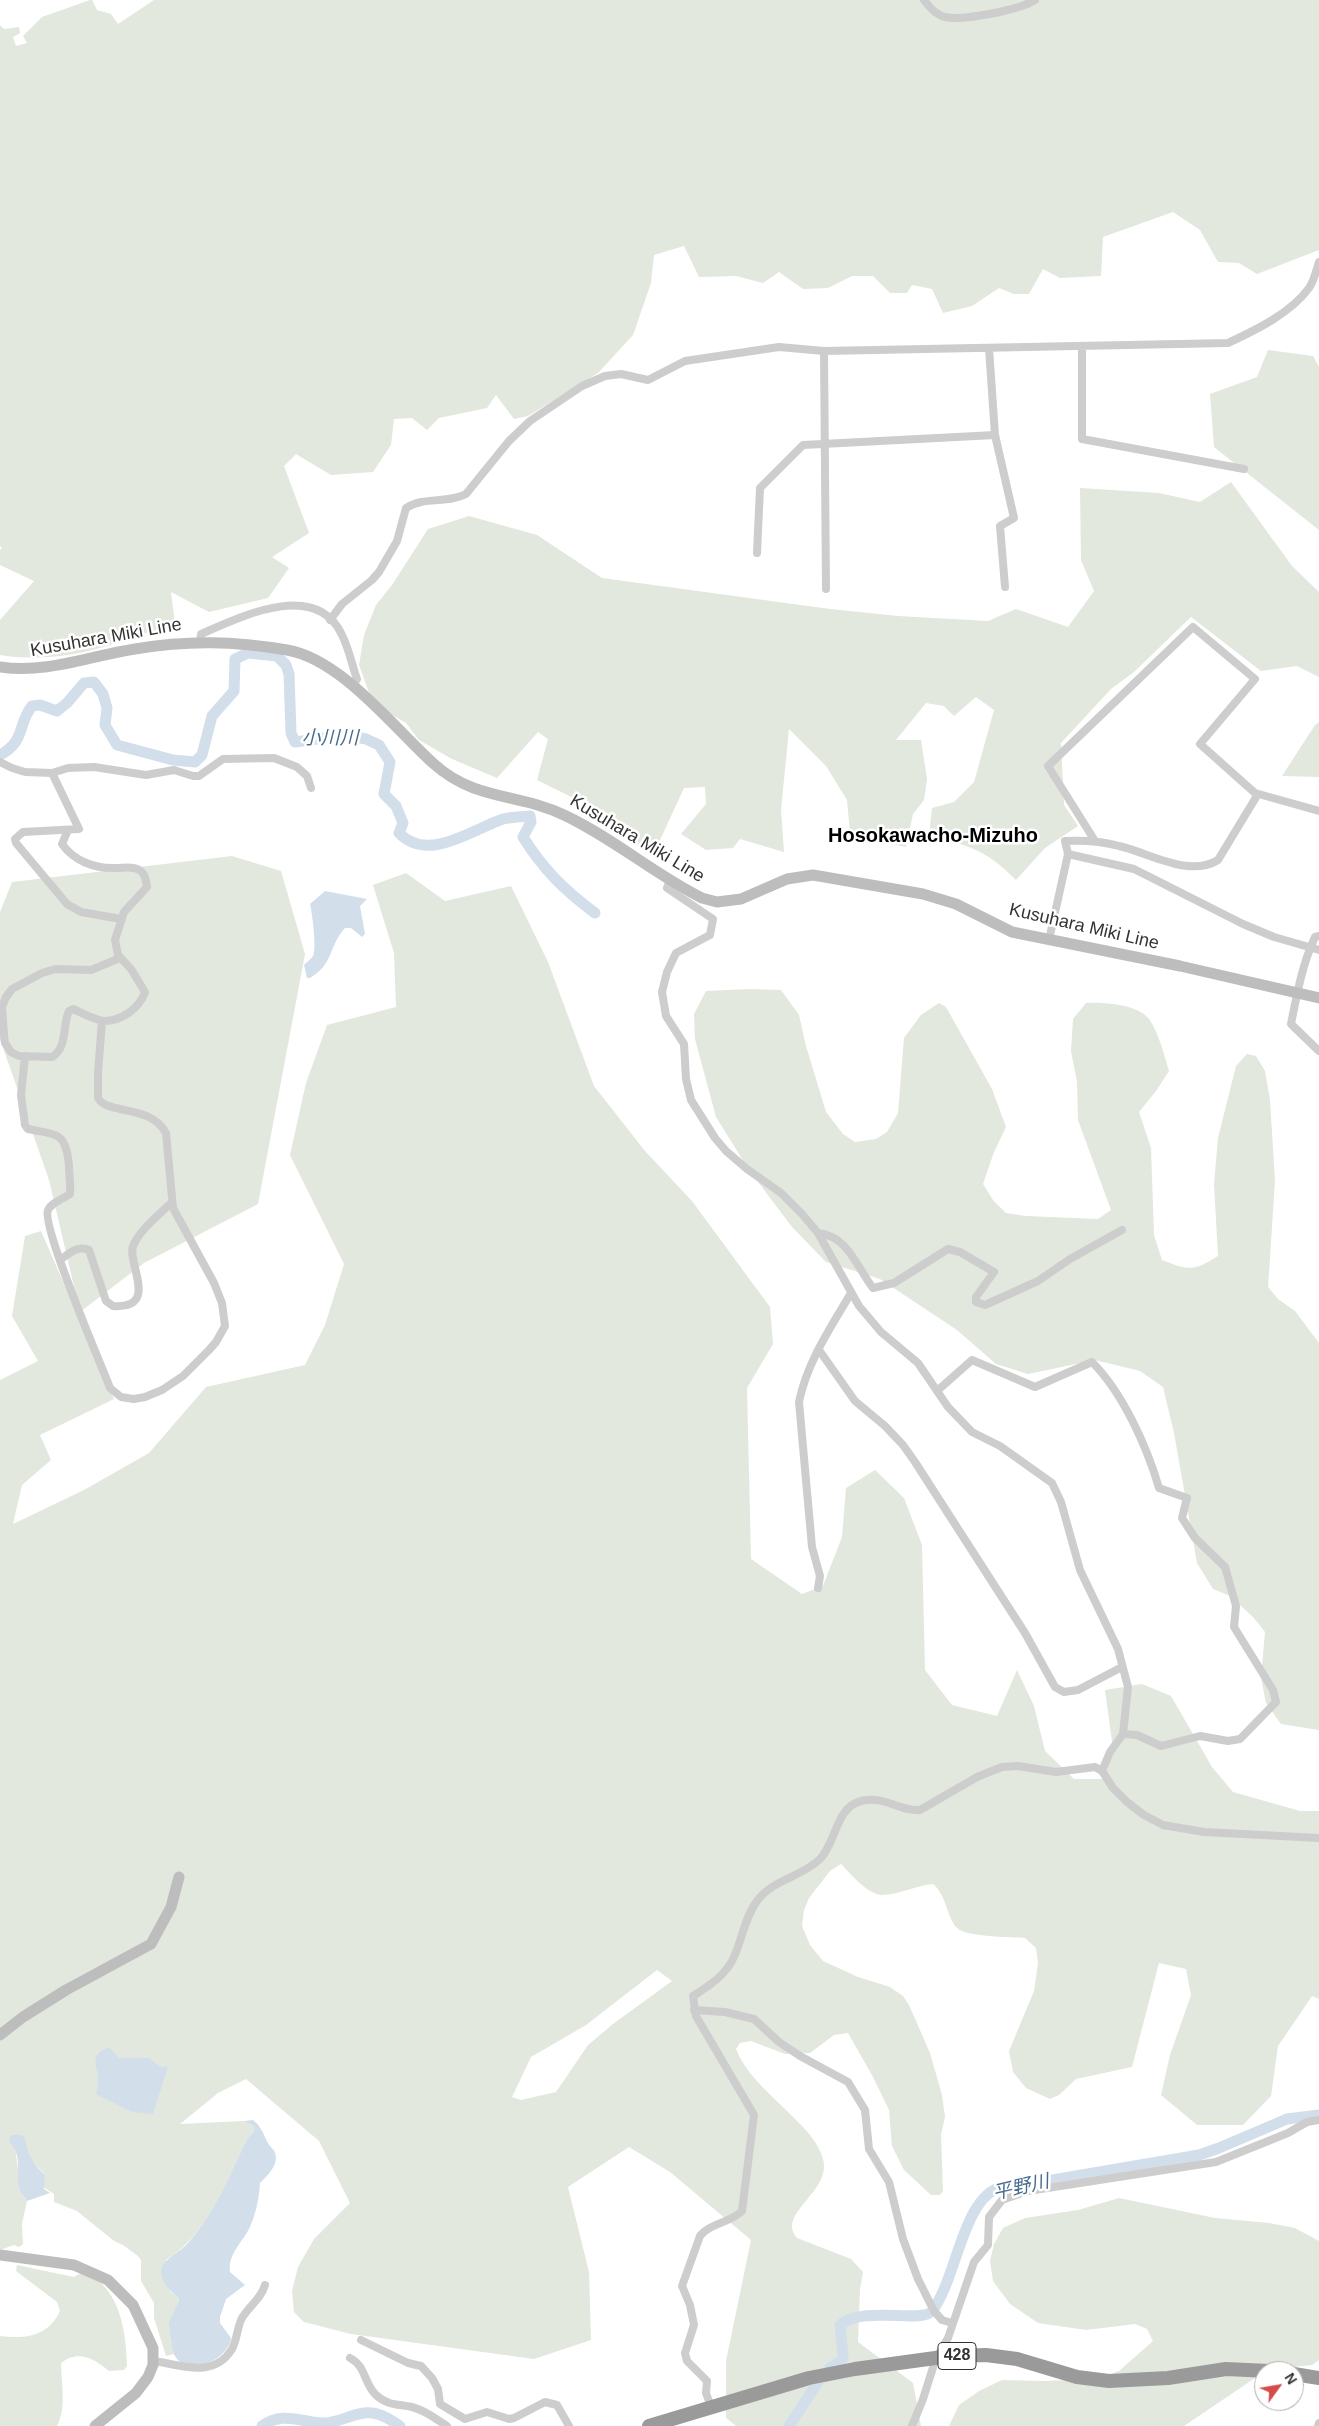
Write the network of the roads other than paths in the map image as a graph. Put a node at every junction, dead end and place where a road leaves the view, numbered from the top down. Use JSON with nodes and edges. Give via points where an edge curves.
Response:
{"nodes":[{"id":1,"x":924,"y":0,"type":"edge"},
{"id":2,"x":1035,"y":0,"type":"edge"},
{"id":3,"x":1319,"y":262,"type":"edge"},
{"id":4,"x":1082,"y":346,"type":"junction"},
{"id":5,"x":989,"y":348,"type":"junction"},
{"id":6,"x":824,"y":351,"type":"junction"},
{"id":7,"x":995,"y":436,"type":"junction"},
{"id":8,"x":825,"y":444,"type":"junction"},
{"id":9,"x":1244,"y":469,"type":"dead end"},
{"id":10,"x":757,"y":553,"type":"dead end"},
{"id":11,"x":1004,"y":587,"type":"dead end"},
{"id":12,"x":826,"y":589,"type":"dead end"},
{"id":13,"x":330,"y":620,"type":"junction"},
{"id":14,"x":200,"y":641,"type":"junction"},
{"id":15,"x":0,"y":667,"type":"edge"},
{"id":16,"x":353,"y":686,"type":"junction"},
{"id":17,"x":0,"y":762,"type":"edge"},
{"id":18,"x":52,"y":773,"type":"junction"},
{"id":19,"x":311,"y":788,"type":"dead end"},
{"id":20,"x":1258,"y":794,"type":"junction"},
{"id":21,"x":1319,"y":811,"type":"edge"},
{"id":22,"x":68,"y":830,"type":"junction"},
{"id":23,"x":1095,"y":841,"type":"junction"},
{"id":24,"x":1068,"y":854,"type":"junction"},
{"id":25,"x":670,"y":880,"type":"junction"},
{"id":26,"x":121,"y":920,"type":"junction"},
{"id":27,"x":1319,"y":936,"type":"edge"},
{"id":28,"x":1049,"y":940,"type":"junction"},
{"id":29,"x":1310,"y":947,"type":"junction"},
{"id":30,"x":1319,"y":950,"type":"edge"},
{"id":31,"x":120,"y":958,"type":"junction"},
{"id":32,"x":1297,"y":993,"type":"junction"},
{"id":33,"x":1319,"y":998,"type":"edge"},
{"id":34,"x":102,"y":1021,"type":"junction"},
{"id":35,"x":1319,"y":1051,"type":"edge"},
{"id":36,"x":25,"y":1056,"type":"junction"},
{"id":37,"x":172,"y":1202,"type":"junction"},
{"id":38,"x":1122,"y":1230,"type":"dead end"},
{"id":39,"x":818,"y":1233,"type":"junction"},
{"id":40,"x":61,"y":1259,"type":"junction"},
{"id":41,"x":851,"y":1293,"type":"junction"},
{"id":42,"x":819,"y":1350,"type":"junction"},
{"id":43,"x":937,"y":1391,"type":"junction"},
{"id":44,"x":818,"y":1588,"type":"dead end"},
{"id":45,"x":1122,"y":1667,"type":"junction"},
{"id":46,"x":1123,"y":1734,"type":"junction"},
{"id":47,"x":1102,"y":1771,"type":"junction"},
{"id":48,"x":1319,"y":1838,"type":"edge"},
{"id":49,"x":180,"y":1877,"type":"dead end"},
{"id":50,"x":694,"y":2010,"type":"junction"},
{"id":51,"x":0,"y":2035,"type":"edge"},
{"id":52,"x":1319,"y":2120,"type":"edge"},
{"id":53,"x":0,"y":2255,"type":"edge"},
{"id":54,"x":265,"y":2286,"type":"dead end"},
{"id":55,"x":952,"y":2323,"type":"junction"},
{"id":56,"x":361,"y":2340,"type":"dead end"},
{"id":57,"x":350,"y":2358,"type":"dead end"},
{"id":58,"x":936,"y":2358,"type":"junction"},
{"id":59,"x":154,"y":2361,"type":"junction"},
{"id":60,"x":1254,"y":2370,"type":"edge"},
{"id":61,"x":1304,"y":2376,"type":"edge"},
{"id":62,"x":1319,"y":2378,"type":"edge"},
{"id":63,"x":711,"y":2407,"type":"junction"},
{"id":64,"x":462,"y":2422,"type":"edge"},
{"id":65,"x":96,"y":2426,"type":"edge"},
{"id":66,"x":447,"y":2426,"type":"edge"},
{"id":67,"x":569,"y":2426,"type":"edge"},
{"id":68,"x":649,"y":2426,"type":"edge"},
{"id":69,"x":912,"y":2426,"type":"edge"}],
"edges":[{"from":1,"to":2,"type":"street","via":[[942,17],[959,19],[1024,7]]},
{"from":3,"to":4,"type":"street","via":[[1310,288],[1289,308],[1228,342]]},
{"from":4,"to":5,"type":"street"},
{"from":4,"to":9,"type":"street","via":[[1082,439]]},
{"from":5,"to":6,"type":"street"},
{"from":5,"to":7,"type":"street"},
{"from":6,"to":8,"type":"street"},
{"from":6,"to":13,"type":"street","via":[[778,347],[685,361],[648,380],[621,374],[582,386],[530,421],[509,441],[466,494],[457,499],[414,503],[406,508],[397,541],[379,572],[342,604]]},
{"from":7,"to":8,"type":"street"},
{"from":7,"to":11,"type":"street","via":[[1014,518],[1000,526]]},
{"from":8,"to":10,"type":"street","via":[[803,445],[760,488]]},
{"from":8,"to":12,"type":"street"},
{"from":13,"to":14,"type":"street","via":[[310,608],[278,606],[200,634]]},
{"from":13,"to":16,"type":"street","via":[[342,635],[357,679]]},
{"from":14,"to":15,"type":"main road","name":"Kusuhara Miki Line","via":[[134,649],[70,664],[21,670]]},
{"from":14,"to":16,"type":"main road","name":"Kusuhara Miki Line","via":[[290,650],[320,662]]},
{"from":16,"to":25,"type":"main road","name":"Kusuhara Miki Line","via":[[436,766],[457,781],[485,794],[564,814]]},
{"from":17,"to":18,"type":"street","via":[[25,772]]},
{"from":18,"to":19,"type":"street","via":[[68,768],[94,767],[146,775],[174,770],[199,776],[223,758],[274,758],[297,767],[307,776]]},
{"from":18,"to":22,"type":"street","via":[[80,829]]},
{"from":20,"to":21,"type":"street"},
{"from":20,"to":23,"type":"street","via":[[1218,860],[1208,866],[1197,868],[1176,864]]},
{"from":20,"to":23,"type":"street","via":[[1200,744],[1255,679],[1193,627],[1048,766]]},
{"from":22,"to":26,"type":"street","via":[[62,844],[79,860],[94,866],[141,870],[146,887]]},
{"from":22,"to":26,"type":"street","via":[[23,832],[15,839],[67,904],[81,912]]},
{"from":23,"to":24,"type":"street","via":[[1066,841]]},
{"from":24,"to":28,"type":"street"},
{"from":24,"to":29,"type":"street","via":[[1134,869],[1243,924]]},
{"from":25,"to":28,"type":"main road","name":"Kusuhara Miki Line","via":[[702,898],[729,902],[787,879],[813,876],[940,898],[1012,932]]},
{"from":25,"to":39,"type":"street","via":[[667,888],[712,919],[710,936],[676,953],[662,992],[666,1016],[684,1044],[691,1100],[726,1151],[781,1194]]},
{"from":26,"to":31,"type":"street","via":[[115,940]]},
{"from":27,"to":29,"type":"street","via":[[1314,937]]},
{"from":28,"to":32,"type":"main road","name":"Kusuhara Miki Line"},
{"from":29,"to":30,"type":"street"},
{"from":29,"to":32,"type":"street"},
{"from":31,"to":34,"type":"street","via":[[132,969],[145,992],[134,1008],[119,1018]]},
{"from":31,"to":36,"type":"street","via":[[91,970],[55,969],[12,989],[2,1007],[5,1043],[11,1052]]},
{"from":32,"to":33,"type":"main road","name":"Kusuhara Miki Line"},
{"from":32,"to":35,"type":"street","via":[[1291,1024]]},
{"from":34,"to":36,"type":"street","via":[[73,1009],[69,1011],[62,1044],[56,1054],[45,1058]]},
{"from":34,"to":37,"type":"street","via":[[98,1098],[105,1104],[135,1111],[161,1124],[166,1132]]},
{"from":36,"to":40,"type":"street","via":[[21,1096],[25,1125],[28,1129],[59,1137],[66,1143],[68,1153],[70,1194],[53,1204],[47,1216]]},
{"from":37,"to":40,"type":"street","via":[[134,1244],[132,1250],[139,1288],[127,1306],[112,1306],[106,1301],[89,1250],[84,1247],[76,1249]]},
{"from":37,"to":40,"type":"street","via":[[214,1283],[222,1303],[225,1326],[209,1350],[183,1376],[162,1390],[134,1399],[121,1397],[110,1388]]},
{"from":38,"to":39,"type":"street","via":[[1038,1281],[985,1305],[976,1302],[976,1297],[994,1272],[960,1252],[948,1249],[894,1283],[873,1288],[846,1246],[830,1234]]},
{"from":39,"to":41,"type":"street"},
{"from":41,"to":42,"type":"street"},
{"from":41,"to":43,"type":"street","via":[[881,1332],[918,1363]]},
{"from":42,"to":44,"type":"street","via":[[803,1382],[799,1402],[812,1547],[820,1576]]},
{"from":42,"to":45,"type":"street","via":[[855,1401],[904,1445],[1055,1687],[1064,1692],[1078,1690]]},
{"from":43,"to":45,"type":"street","via":[[972,1432],[1000,1446],[1052,1483],[1061,1502],[1080,1570],[1118,1649]]},
{"from":43,"to":46,"type":"street","via":[[972,1360],[1035,1387],[1092,1362],[1140,1434],[1160,1488],[1187,1498],[1182,1518],[1195,1538],[1225,1567],[1236,1606],[1234,1627],[1273,1690],[1276,1702],[1240,1739],[1228,1741],[1200,1736],[1161,1746],[1137,1735]]},
{"from":45,"to":46,"type":"street","via":[[1128,1686]]},
{"from":46,"to":47,"type":"street"},
{"from":47,"to":48,"type":"street","via":[[1127,1802],[1163,1824],[1204,1832]]},
{"from":47,"to":50,"type":"street","via":[[1095,1767],[1056,1772],[1002,1767],[977,1777],[920,1810],[910,1811],[893,1802],[859,1801],[848,1808],[820,1859],[767,1889],[757,1901],[734,1958],[723,1974],[693,1996]]},
{"from":49,"to":51,"type":"main road","via":[[170,1907],[151,1944],[66,1990]]},
{"from":50,"to":55,"type":"street","via":[[725,2012],[754,2019],[779,2042],[848,2082],[865,2110],[869,2149],[889,2182],[903,2239],[918,2279],[934,2311],[942,2320]]},
{"from":50,"to":63,"type":"street","via":[[754,2115],[742,2211],[736,2217],[704,2230],[683,2283],[694,2324],[685,2353],[687,2360],[707,2381],[706,2393]]},
{"from":52,"to":55,"type":"street","via":[[1306,2122],[1288,2133],[1216,2162],[1028,2190],[1002,2200],[989,2217],[988,2245],[974,2262]]},
{"from":53,"to":59,"type":"main road","via":[[74,2265],[108,2280],[133,2306],[154,2348]]},
{"from":54,"to":59,"type":"street","via":[[240,2321],[232,2349],[220,2362],[199,2368]]},
{"from":55,"to":58,"type":"street","via":[[948,2338]]},
{"from":56,"to":64,"type":"street","via":[[421,2366],[438,2389],[440,2404]]},
{"from":57,"to":66,"type":"street","via":[[361,2366],[371,2390],[378,2397],[393,2405],[420,2410]]},
{"from":58,"to":60,"type":"highway","number":"428","via":[[1002,2357],[1077,2377],[1109,2381],[1168,2378],[1226,2368]]},
{"from":58,"to":63,"type":"highway","number":"428","via":[[816,2376]]},
{"from":58,"to":69,"type":"street"},
{"from":59,"to":65,"type":"main road","via":[[136,2394]]},
{"from":61,"to":62,"type":"highway"},
{"from":63,"to":68,"type":"highway","number":"428"},
{"from":64,"to":67,"type":"street","via":[[487,2412],[514,2418],[546,2402],[557,2405]]}]}
